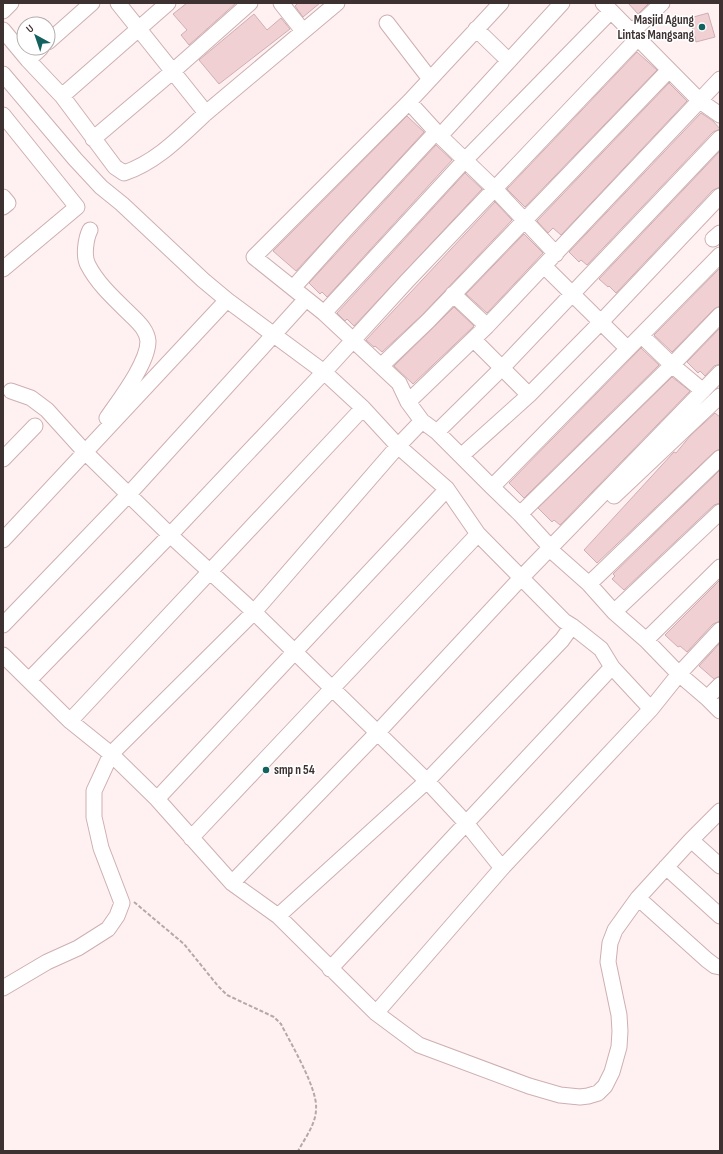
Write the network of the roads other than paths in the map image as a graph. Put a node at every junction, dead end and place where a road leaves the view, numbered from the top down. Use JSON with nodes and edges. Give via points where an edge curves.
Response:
{"nodes":[{"id":1,"x":11,"y":3,"type":"edge"},
{"id":2,"x":92,"y":3,"type":"edge"},
{"id":3,"x":118,"y":3,"type":"edge"},
{"id":4,"x":168,"y":3,"type":"edge"},
{"id":5,"x":250,"y":3,"type":"edge"},
{"id":6,"x":281,"y":3,"type":"edge"},
{"id":7,"x":337,"y":3,"type":"edge"},
{"id":8,"x":501,"y":3,"type":"edge"},
{"id":9,"x":562,"y":3,"type":"edge"},
{"id":10,"x":662,"y":3,"type":"edge"},
{"id":11,"x":607,"y":6,"type":"edge"},
{"id":12,"x":3,"y":11,"type":"edge"},
{"id":13,"x":387,"y":23,"type":"dead end"},
{"id":14,"x":138,"y":29,"type":"junction"},
{"id":15,"x":3,"y":30,"type":"edge"},
{"id":16,"x":476,"y":30,"type":"junction"},
{"id":17,"x":303,"y":31,"type":"junction"},
{"id":18,"x":56,"y":35,"type":"edge"},
{"id":19,"x":635,"y":35,"type":"junction"},
{"id":20,"x":32,"y":56,"type":"edge"},
{"id":21,"x":28,"y":60,"type":"junction"},
{"id":22,"x":508,"y":61,"type":"junction"},
{"id":23,"x":669,"y":70,"type":"junction"},
{"id":24,"x":172,"y":72,"type":"junction"},
{"id":25,"x":3,"y":74,"type":"edge"},
{"id":26,"x":430,"y":78,"type":"junction"},
{"id":27,"x":720,"y":79,"type":"edge"},
{"id":28,"x":62,"y":96,"type":"junction"},
{"id":29,"x":700,"y":101,"type":"junction"},
{"id":30,"x":409,"y":102,"type":"junction"},
{"id":31,"x":206,"y":113,"type":"junction"},
{"id":32,"x":3,"y":115,"type":"edge"},
{"id":33,"x":720,"y":116,"type":"edge"},
{"id":34,"x":438,"y":134,"type":"junction"},
{"id":35,"x":720,"y":138,"type":"edge"},
{"id":36,"x":93,"y":139,"type":"junction"},
{"id":37,"x":465,"y":160,"type":"junction"},
{"id":38,"x":495,"y":189,"type":"junction"},
{"id":39,"x":720,"y":196,"type":"edge"},
{"id":40,"x":3,"y":197,"type":"edge"},
{"id":41,"x":3,"y":207,"type":"edge"},
{"id":42,"x":524,"y":220,"type":"junction"},
{"id":43,"x":90,"y":230,"type":"dead end"},
{"id":44,"x":556,"y":254,"type":"junction"},
{"id":45,"x":720,"y":255,"type":"edge"},
{"id":46,"x":544,"y":266,"type":"junction"},
{"id":47,"x":3,"y":269,"type":"edge"},
{"id":48,"x":293,"y":288,"type":"junction"},
{"id":49,"x":453,"y":294,"type":"junction"},
{"id":50,"x":573,"y":294,"type":"junction"},
{"id":51,"x":306,"y":299,"type":"junction"},
{"id":52,"x":227,"y":300,"type":"junction"},
{"id":53,"x":324,"y":313,"type":"junction"},
{"id":54,"x":720,"y":315,"type":"edge"},
{"id":55,"x":601,"y":322,"type":"junction"},
{"id":56,"x":488,"y":326,"type":"junction"},
{"id":57,"x":274,"y":334,"type":"junction"},
{"id":58,"x":642,"y":336,"type":"junction"},
{"id":59,"x":352,"y":339,"type":"junction"},
{"id":60,"x":474,"y":340,"type":"junction"},
{"id":61,"x":628,"y":349,"type":"junction"},
{"id":62,"x":672,"y":365,"type":"junction"},
{"id":63,"x":381,"y":366,"type":"junction"},
{"id":64,"x":502,"y":368,"type":"junction"},
{"id":65,"x":324,"y":372,"type":"junction"},
{"id":66,"x":720,"y":373,"type":"edge"},
{"id":67,"x":11,"y":391,"type":"dead end"},
{"id":68,"x":703,"y":391,"type":"junction"},
{"id":69,"x":529,"y":395,"type":"junction"},
{"id":70,"x":408,"y":402,"type":"junction"},
{"id":71,"x":717,"y":405,"type":"edge"},
{"id":72,"x":363,"y":408,"type":"junction"},
{"id":73,"x":422,"y":421,"type":"junction"},
{"id":74,"x":35,"y":426,"type":"dead end"},
{"id":75,"x":438,"y":432,"type":"junction"},
{"id":76,"x":100,"y":438,"type":"junction"},
{"id":77,"x":398,"y":446,"type":"junction"},
{"id":78,"x":85,"y":452,"type":"junction"},
{"id":79,"x":461,"y":456,"type":"junction"},
{"id":80,"x":720,"y":458,"type":"edge"},
{"id":81,"x":3,"y":459,"type":"edge"},
{"id":82,"x":492,"y":487,"type":"junction"},
{"id":83,"x":447,"y":489,"type":"junction"},
{"id":84,"x":129,"y":494,"type":"junction"},
{"id":85,"x":720,"y":512,"type":"edge"},
{"id":86,"x":520,"y":514,"type":"junction"},
{"id":87,"x":478,"y":534,"type":"junction"},
{"id":88,"x":170,"y":535,"type":"junction"},
{"id":89,"x":3,"y":540,"type":"edge"},
{"id":90,"x":553,"y":550,"type":"junction"},
{"id":91,"x":720,"y":567,"type":"edge"},
{"id":92,"x":210,"y":571,"type":"junction"},
{"id":93,"x":521,"y":578,"type":"junction"},
{"id":94,"x":590,"y":584,"type":"junction"},
{"id":95,"x":254,"y":612,"type":"junction"},
{"id":96,"x":614,"y":612,"type":"junction"},
{"id":97,"x":3,"y":625,"type":"edge"},
{"id":98,"x":572,"y":626,"type":"junction"},
{"id":99,"x":720,"y":630,"type":"edge"},
{"id":100,"x":646,"y":640,"type":"junction"},
{"id":101,"x":294,"y":651,"type":"junction"},
{"id":102,"x":3,"y":655,"type":"edge"},
{"id":103,"x":612,"y":667,"type":"junction"},
{"id":104,"x":679,"y":674,"type":"junction"},
{"id":105,"x":29,"y":680,"type":"junction"},
{"id":106,"x":720,"y":685,"type":"edge"},
{"id":107,"x":333,"y":689,"type":"junction"},
{"id":108,"x":707,"y":698,"type":"junction"},
{"id":109,"x":651,"y":709,"type":"junction"},
{"id":110,"x":720,"y":711,"type":"edge"},
{"id":111,"x":70,"y":721,"type":"junction"},
{"id":112,"x":378,"y":732,"type":"junction"},
{"id":113,"x":111,"y":754,"type":"junction"},
{"id":114,"x":427,"y":780,"type":"junction"},
{"id":115,"x":156,"y":799,"type":"junction"},
{"id":116,"x":720,"y":811,"type":"edge"},
{"id":117,"x":466,"y":824,"type":"junction"},
{"id":118,"x":191,"y":838,"type":"junction"},
{"id":119,"x":691,"y":840,"type":"junction"},
{"id":120,"x":720,"y":866,"type":"edge"},
{"id":121,"x":666,"y":867,"type":"junction"},
{"id":122,"x":502,"y":868,"type":"junction"},
{"id":123,"x":232,"y":883,"type":"junction"},
{"id":124,"x":638,"y":898,"type":"junction"},
{"id":125,"x":278,"y":916,"type":"junction"},
{"id":126,"x":720,"y":916,"type":"edge"},
{"id":127,"x":720,"y":967,"type":"edge"},
{"id":128,"x":330,"y":969,"type":"junction"},
{"id":129,"x":3,"y":988,"type":"edge"},
{"id":130,"x":376,"y":1013,"type":"junction"}],
"edges":[{"from":1,"to":12,"type":"street"},
{"from":2,"to":18,"type":"street"},
{"from":3,"to":14,"type":"street"},
{"from":4,"to":14,"type":"street"},
{"from":5,"to":24,"type":"street"},
{"from":6,"to":17,"type":"street"},
{"from":7,"to":17,"type":"street"},
{"from":8,"to":16,"type":"street"},
{"from":9,"to":22,"type":"street"},
{"from":10,"to":19,"type":"street"},
{"from":11,"to":19,"type":"street"},
{"from":11,"to":37,"type":"street"},
{"from":13,"to":26,"type":"street"},
{"from":14,"to":24,"type":"street"},
{"from":14,"to":28,"type":"street"},
{"from":15,"to":21,"type":"street"},
{"from":16,"to":22,"type":"street"},
{"from":16,"to":26,"type":"street"},
{"from":17,"to":31,"type":"street"},
{"from":19,"to":23,"type":"street"},
{"from":19,"to":38,"type":"street"},
{"from":20,"to":21,"type":"street"},
{"from":21,"to":28,"type":"street"},
{"from":22,"to":34,"type":"street"},
{"from":23,"to":29,"type":"street"},
{"from":23,"to":42,"type":"street"},
{"from":24,"to":31,"type":"street"},
{"from":24,"to":36,"type":"street"},
{"from":25,"to":52,"type":"street","via":[[101,187]]},
{"from":26,"to":30,"type":"street"},
{"from":27,"to":29,"type":"street"},
{"from":28,"to":36,"type":"street"},
{"from":29,"to":33,"type":"street"},
{"from":29,"to":44,"type":"street"},
{"from":30,"to":34,"type":"street"},
{"from":30,"to":48,"type":"street","via":[[254,257]]},
{"from":31,"to":36,"type":"street","via":[[164,152],[138,168],[124,173],[115,167]]},
{"from":32,"to":47,"type":"street","via":[[77,207]]},
{"from":34,"to":37,"type":"street"},
{"from":34,"to":48,"type":"street"},
{"from":35,"to":50,"type":"street"},
{"from":37,"to":38,"type":"street"},
{"from":37,"to":53,"type":"street"},
{"from":38,"to":42,"type":"street"},
{"from":38,"to":59,"type":"street"},
{"from":39,"to":55,"type":"street"},
{"from":40,"to":41,"type":"street","via":[[8,203]]},
{"from":42,"to":44,"type":"street"},
{"from":42,"to":49,"type":"street"},
{"from":43,"to":76,"type":"street","via":[[86,246],[87,264],[97,280],[144,328],[148,341],[144,362],[106,420]]},
{"from":44,"to":46,"type":"street"},
{"from":45,"to":58,"type":"street"},
{"from":46,"to":50,"type":"street"},
{"from":46,"to":56,"type":"street"},
{"from":48,"to":51,"type":"street"},
{"from":49,"to":56,"type":"street"},
{"from":49,"to":63,"type":"street"},
{"from":50,"to":55,"type":"street"},
{"from":50,"to":64,"type":"street"},
{"from":51,"to":53,"type":"street"},
{"from":51,"to":57,"type":"street"},
{"from":52,"to":57,"type":"street"},
{"from":52,"to":76,"type":"street"},
{"from":53,"to":59,"type":"street"},
{"from":54,"to":62,"type":"street"},
{"from":55,"to":61,"type":"street"},
{"from":55,"to":69,"type":"street"},
{"from":56,"to":60,"type":"street"},
{"from":57,"to":65,"type":"street"},
{"from":57,"to":84,"type":"street"},
{"from":58,"to":61,"type":"street"},
{"from":58,"to":62,"type":"street"},
{"from":59,"to":63,"type":"street"},
{"from":59,"to":65,"type":"street"},
{"from":60,"to":64,"type":"street"},
{"from":60,"to":70,"type":"street"},
{"from":61,"to":82,"type":"street"},
{"from":62,"to":68,"type":"street"},
{"from":62,"to":86,"type":"street"},
{"from":63,"to":70,"type":"street","via":[[399,383]]},
{"from":64,"to":69,"type":"street"},
{"from":64,"to":75,"type":"street"},
{"from":65,"to":72,"type":"street"},
{"from":65,"to":88,"type":"street"},
{"from":66,"to":68,"type":"street"},
{"from":67,"to":78,"type":"street","via":[[31,398],[47,410]]},
{"from":68,"to":90,"type":"street"},
{"from":69,"to":79,"type":"street"},
{"from":70,"to":73,"type":"street"},
{"from":71,"to":90,"type":"street"},
{"from":72,"to":77,"type":"street"},
{"from":72,"to":92,"type":"street"},
{"from":73,"to":75,"type":"street"},
{"from":73,"to":77,"type":"street"},
{"from":74,"to":81,"type":"street"},
{"from":75,"to":79,"type":"street"},
{"from":76,"to":78,"type":"street"},
{"from":77,"to":83,"type":"street"},
{"from":77,"to":95,"type":"street"},
{"from":78,"to":84,"type":"street"},
{"from":78,"to":89,"type":"street"},
{"from":79,"to":82,"type":"street"},
{"from":80,"to":94,"type":"street"},
{"from":82,"to":86,"type":"street"},
{"from":83,"to":87,"type":"street"},
{"from":83,"to":101,"type":"street"},
{"from":84,"to":88,"type":"street"},
{"from":84,"to":97,"type":"street"},
{"from":85,"to":96,"type":"street"},
{"from":86,"to":90,"type":"street"},
{"from":87,"to":93,"type":"street"},
{"from":87,"to":107,"type":"street"},
{"from":88,"to":92,"type":"street"},
{"from":88,"to":105,"type":"street"},
{"from":90,"to":93,"type":"street"},
{"from":90,"to":94,"type":"street"},
{"from":91,"to":100,"type":"street"},
{"from":92,"to":95,"type":"street"},
{"from":92,"to":111,"type":"street"},
{"from":93,"to":98,"type":"street"},
{"from":93,"to":112,"type":"street"},
{"from":94,"to":96,"type":"street"},
{"from":95,"to":101,"type":"street"},
{"from":95,"to":113,"type":"street"},
{"from":96,"to":100,"type":"street"},
{"from":98,"to":103,"type":"street","via":[[601,649]]},
{"from":98,"to":114,"type":"street","via":[[562,640]]},
{"from":99,"to":104,"type":"street"},
{"from":100,"to":104,"type":"street"},
{"from":101,"to":107,"type":"street"},
{"from":101,"to":115,"type":"street"},
{"from":102,"to":105,"type":"street"},
{"from":103,"to":109,"type":"street"},
{"from":103,"to":117,"type":"street"},
{"from":104,"to":108,"type":"street"},
{"from":104,"to":109,"type":"street"},
{"from":105,"to":111,"type":"street"},
{"from":106,"to":108,"type":"street"},
{"from":107,"to":112,"type":"street"},
{"from":107,"to":118,"type":"street"},
{"from":108,"to":110,"type":"street"},
{"from":109,"to":122,"type":"street"},
{"from":111,"to":113,"type":"street"},
{"from":112,"to":114,"type":"street"},
{"from":112,"to":123,"type":"street"},
{"from":113,"to":115,"type":"street"},
{"from":113,"to":129,"type":"street","via":[[94,791],[94,817],[101,848],[122,903],[117,916],[108,929],[78,948],[47,962]]},
{"from":114,"to":117,"type":"street"},
{"from":114,"to":125,"type":"street"},
{"from":115,"to":118,"type":"street"},
{"from":116,"to":119,"type":"street"},
{"from":117,"to":122,"type":"street"},
{"from":117,"to":128,"type":"street"},
{"from":118,"to":123,"type":"street"},
{"from":119,"to":120,"type":"street"},
{"from":119,"to":121,"type":"street"},
{"from":121,"to":124,"type":"street"},
{"from":121,"to":126,"type":"street"},
{"from":122,"to":130,"type":"street"},
{"from":123,"to":125,"type":"street"},
{"from":124,"to":127,"type":"street","via":[[707,960]]},
{"from":124,"to":130,"type":"street","via":[[615,930],[608,950],[608,962],[619,1015],[619,1048],[612,1072],[598,1093],[580,1097],[529,1086],[419,1045]]},
{"from":125,"to":128,"type":"street"},
{"from":128,"to":130,"type":"street"}]}
